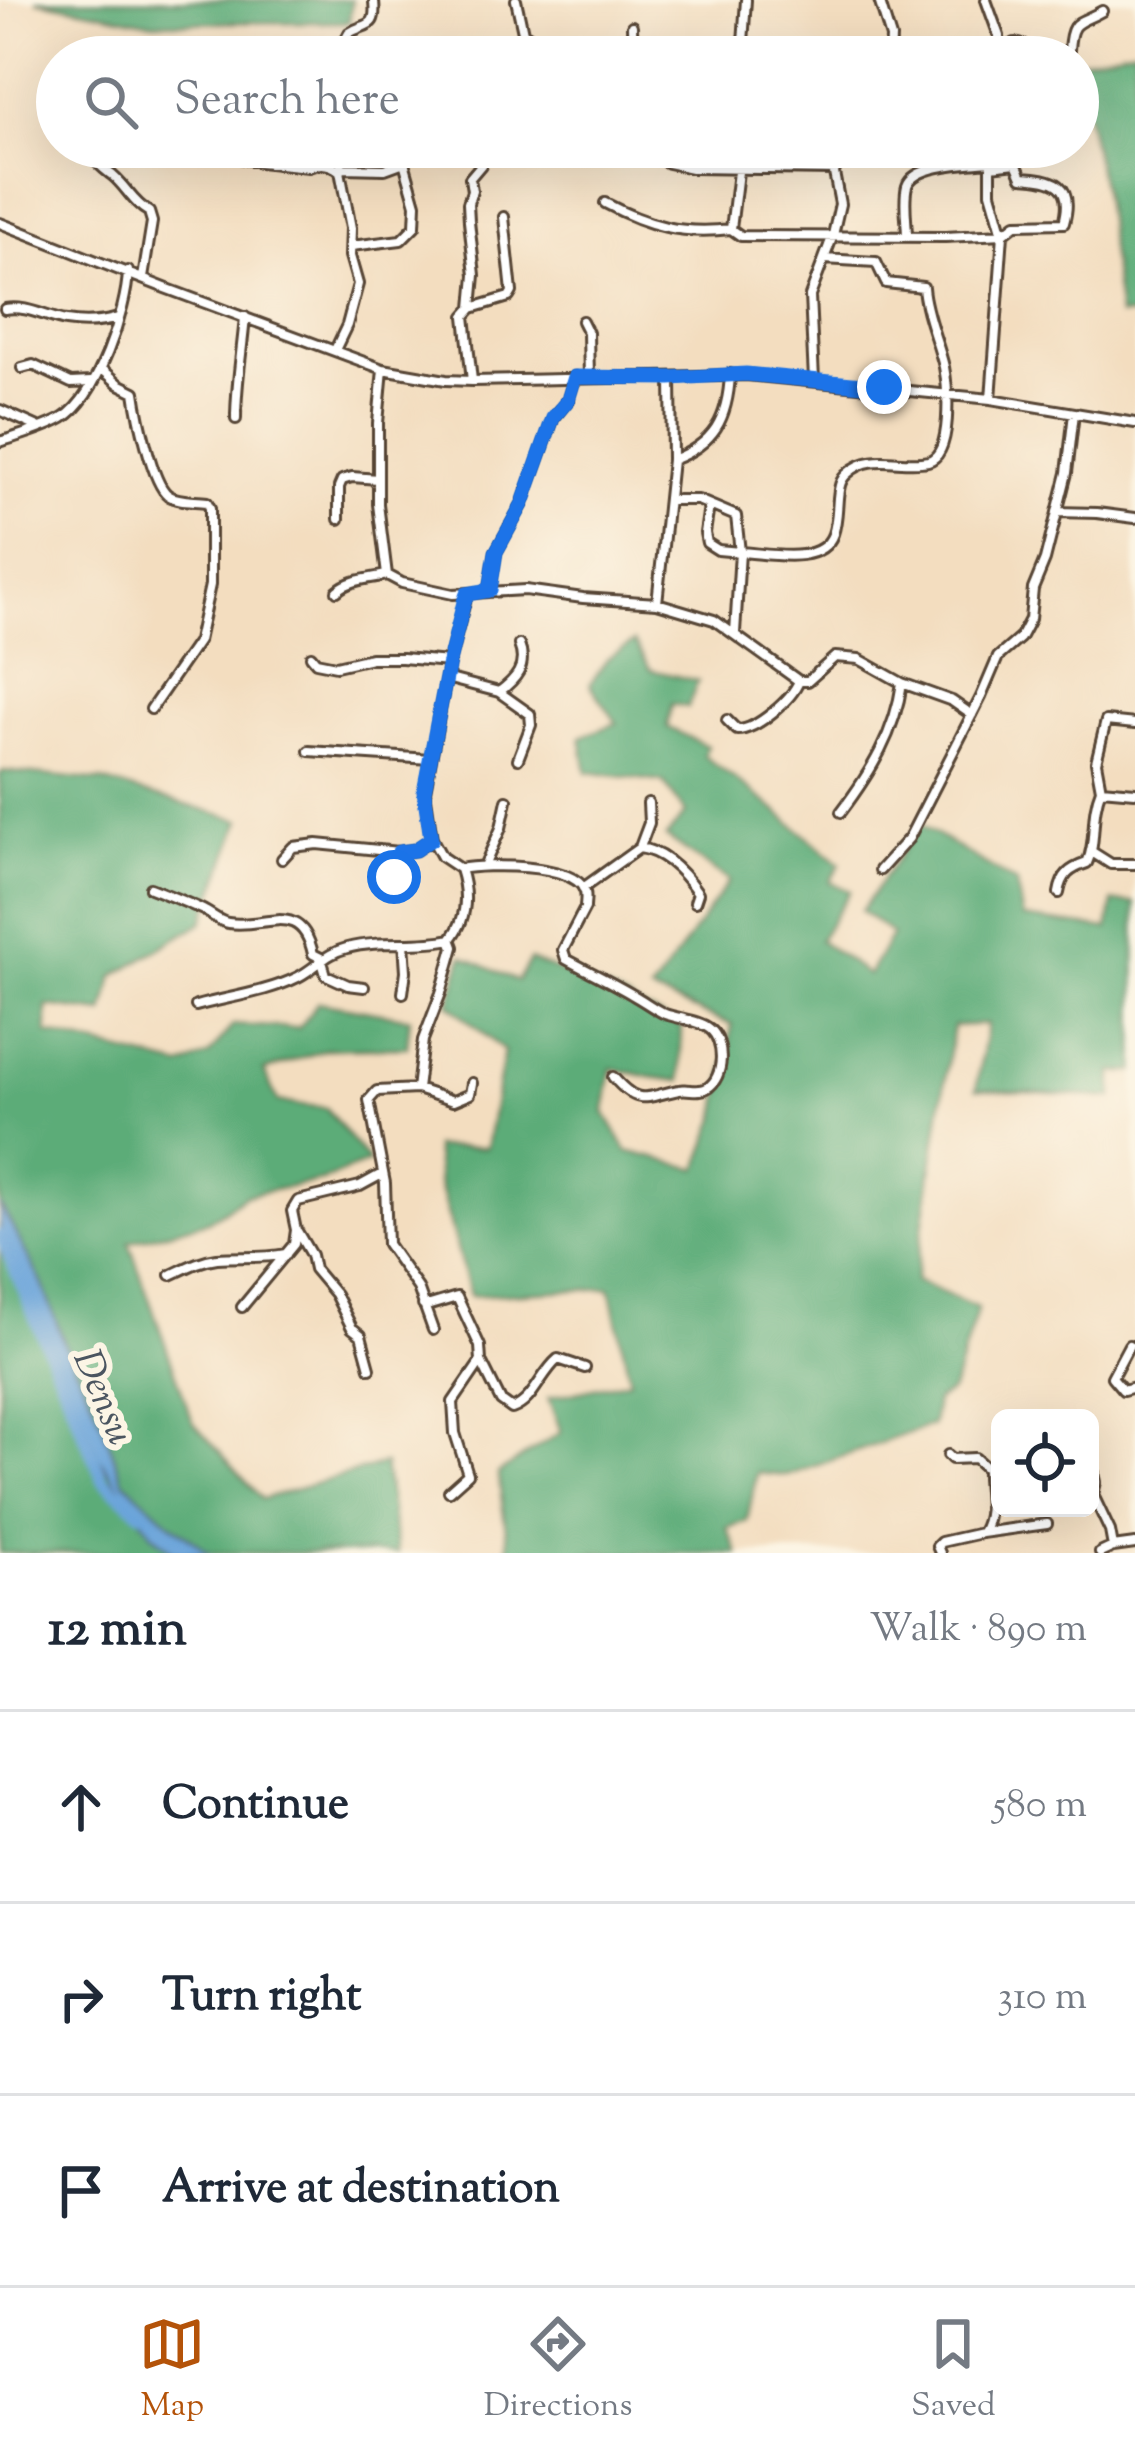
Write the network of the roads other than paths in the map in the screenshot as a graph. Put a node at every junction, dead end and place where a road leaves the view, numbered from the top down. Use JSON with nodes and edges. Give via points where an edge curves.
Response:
{"nodes":[{"id":1,"x":516,"y":0,"type":"edge"},
{"id":2,"x":746,"y":0,"type":"edge"},
{"id":3,"x":879,"y":0,"type":"edge"},
{"id":4,"x":986,"y":0,"type":"edge"},
{"id":5,"x":374,"y":2,"type":"edge"},
{"id":6,"x":1102,"y":11,"type":"dead end"},
{"id":7,"x":632,"y":26,"type":"dead end"},
{"id":8,"x":347,"y":36,"type":"edge"},
{"id":9,"x":528,"y":36,"type":"edge"},
{"id":10,"x":632,"y":36,"type":"edge"},
{"id":11,"x":743,"y":36,"type":"edge"},
{"id":12,"x":890,"y":36,"type":"edge"},
{"id":13,"x":1000,"y":36,"type":"edge"},
{"id":14,"x":1070,"y":36,"type":"edge"},
{"id":15,"x":100,"y":168,"type":"edge"},
{"id":16,"x":336,"y":168,"type":"edge"},
{"id":17,"x":340,"y":168,"type":"edge"},
{"id":18,"x":344,"y":168,"type":"edge"},
{"id":19,"x":344,"y":168,"type":"edge"},
{"id":20,"x":388,"y":168,"type":"edge"},
{"id":21,"x":406,"y":168,"type":"edge"},
{"id":22,"x":478,"y":168,"type":"edge"},
{"id":23,"x":688,"y":168,"type":"edge"},
{"id":24,"x":938,"y":168,"type":"edge"},
{"id":25,"x":991,"y":168,"type":"edge"},
{"id":26,"x":1018,"y":168,"type":"edge"},
{"id":27,"x":737,"y":169,"type":"junction"},
{"id":28,"x":835,"y":170,"type":"joint"},
{"id":29,"x":340,"y":171,"type":"junction"},
{"id":30,"x":605,"y":203,"type":"dead end"},
{"id":31,"x":504,"y":217,"type":"dead end"},
{"id":32,"x":0,"y":223,"type":"edge"},
{"id":33,"x":731,"y":229,"type":"junction"},
{"id":34,"x":1003,"y":234,"type":"junction"},
{"id":35,"x":833,"y":235,"type":"junction"},
{"id":36,"x":907,"y":237,"type":"junction"},
{"id":37,"x":351,"y":246,"type":"junction"},
{"id":38,"x":824,"y":259,"type":"junction"},
{"id":39,"x":128,"y":272,"type":"junction"},
{"id":40,"x":143,"y":278,"type":"junction"},
{"id":41,"x":472,"y":308,"type":"junction"},
{"id":42,"x":4,"y":309,"type":"dead end"},
{"id":43,"x":120,"y":317,"type":"junction"},
{"id":44,"x":245,"y":317,"type":"junction"},
{"id":45,"x":582,"y":321,"type":"dead end"},
{"id":46,"x":335,"y":350,"type":"junction"},
{"id":47,"x":22,"y":368,"type":"dead end"},
{"id":48,"x":102,"y":369,"type":"junction"},
{"id":49,"x":383,"y":369,"type":"junction"},
{"id":50,"x":730,"y":374,"type":"junction"},
{"id":51,"x":575,"y":377,"type":"junction"},
{"id":52,"x":589,"y":377,"type":"junction"},
{"id":53,"x":670,"y":378,"type":"junction"},
{"id":54,"x":814,"y":380,"type":"junction"},
{"id":55,"x":472,"y":381,"type":"junction"},
{"id":56,"x":92,"y":382,"type":"junction"},
{"id":57,"x":946,"y":394,"type":"junction"},
{"id":58,"x":991,"y":399,"type":"junction"},
{"id":59,"x":0,"y":410,"type":"edge"},
{"id":60,"x":1074,"y":413,"type":"junction"},
{"id":61,"x":236,"y":419,"type":"dead end"},
{"id":62,"x":1135,"y":423,"type":"edge"},
{"id":63,"x":39,"y":428,"type":"junction"},
{"id":64,"x":0,"y":442,"type":"edge"},
{"id":65,"x":672,"y":460,"type":"junction"},
{"id":66,"x":378,"y":479,"type":"junction"},
{"id":67,"x":669,"y":500,"type":"junction"},
{"id":68,"x":709,"y":506,"type":"junction"},
{"id":69,"x":1057,"y":512,"type":"junction"},
{"id":70,"x":1135,"y":518,"type":"edge"},
{"id":71,"x":339,"y":519,"type":"dead end"},
{"id":72,"x":740,"y":552,"type":"junction"},
{"id":73,"x":387,"y":574,"type":"junction"},
{"id":74,"x":490,"y":590,"type":"junction"},
{"id":75,"x":337,"y":591,"type":"dead end"},
{"id":76,"x":467,"y":594,"type":"junction"},
{"id":77,"x":656,"y":603,"type":"junction"},
{"id":78,"x":735,"y":633,"type":"junction"},
{"id":79,"x":520,"y":645,"type":"dead end"},
{"id":80,"x":311,"y":656,"type":"dead end"},
{"id":81,"x":449,"y":662,"type":"junction"},
{"id":82,"x":446,"y":678,"type":"junction"},
{"id":83,"x":799,"y":681,"type":"junction"},
{"id":84,"x":902,"y":682,"type":"junction"},
{"id":85,"x":499,"y":692,"type":"junction"},
{"id":86,"x":151,"y":709,"type":"dead end"},
{"id":87,"x":972,"y":715,"type":"junction"},
{"id":88,"x":727,"y":720,"type":"dead end"},
{"id":89,"x":1135,"y":724,"type":"edge"},
{"id":90,"x":309,"y":751,"type":"dead end"},
{"id":91,"x":430,"y":759,"type":"junction"},
{"id":92,"x":518,"y":759,"type":"dead end"},
{"id":93,"x":1101,"y":789,"type":"junction"},
{"id":94,"x":1135,"y":792,"type":"edge"},
{"id":95,"x":507,"y":800,"type":"dead end"},
{"id":96,"x":648,"y":803,"type":"dead end"},
{"id":97,"x":841,"y":812,"type":"dead end"},
{"id":98,"x":431,"y":839,"type":"junction"},
{"id":99,"x":639,"y":848,"type":"junction"},
{"id":100,"x":399,"y":852,"type":"junction"},
{"id":101,"x":1092,"y":852,"type":"junction"},
{"id":102,"x":282,"y":859,"type":"dead end"},
{"id":103,"x":485,"y":864,"type":"junction"},
{"id":104,"x":1135,"y":864,"type":"edge"},
{"id":105,"x":460,"y":868,"type":"junction"},
{"id":106,"x":880,"y":870,"type":"dead end"},
{"id":107,"x":394,"y":877,"type":"dead end"},
{"id":108,"x":150,"y":888,"type":"dead end"},
{"id":109,"x":584,"y":888,"type":"junction"},
{"id":110,"x":1059,"y":893,"type":"dead end"},
{"id":111,"x":694,"y":902,"type":"dead end"},
{"id":112,"x":451,"y":939,"type":"junction"},
{"id":113,"x":404,"y":943,"type":"junction"},
{"id":114,"x":321,"y":958,"type":"junction"},
{"id":115,"x":364,"y":987,"type":"dead end"},
{"id":116,"x":403,"y":993,"type":"dead end"},
{"id":117,"x":196,"y":1006,"type":"dead end"},
{"id":118,"x":613,"y":1077,"type":"dead end"},
{"id":119,"x":472,"y":1083,"type":"dead end"},
{"id":120,"x":417,"y":1089,"type":"junction"},
{"id":121,"x":382,"y":1174,"type":"junction"},
{"id":122,"x":296,"y":1230,"type":"junction"},
{"id":123,"x":287,"y":1254,"type":"junction"},
{"id":124,"x":171,"y":1275,"type":"dead end"},
{"id":125,"x":423,"y":1305,"type":"junction"},
{"id":126,"x":242,"y":1307,"type":"dead end"},
{"id":127,"x":433,"y":1330,"type":"dead end"},
{"id":128,"x":1129,"y":1345,"type":"dead end"},
{"id":129,"x":481,"y":1361,"type":"junction"},
{"id":130,"x":370,"y":1368,"type":"dead end"},
{"id":131,"x":586,"y":1368,"type":"dead end"},
{"id":132,"x":1135,"y":1388,"type":"edge"},
{"id":133,"x":948,"y":1455,"type":"dead end"},
{"id":134,"x":449,"y":1492,"type":"dead end"},
{"id":135,"x":1099,"y":1508,"type":"edge"},
{"id":136,"x":1047,"y":1524,"type":"dead end"},
{"id":137,"x":981,"y":1533,"type":"junction"},
{"id":138,"x":1135,"y":1544,"type":"edge"},
{"id":139,"x":1112,"y":1547,"type":"junction"},
{"id":140,"x":940,"y":1553,"type":"edge"},
{"id":141,"x":1100,"y":1553,"type":"edge"}],
"edges":[{"from":1,"to":9,"type":"street"},
{"from":2,"to":11,"type":"street"},
{"from":3,"to":12,"type":"street"},
{"from":4,"to":13,"type":"street"},
{"from":5,"to":8,"type":"street","via":[[370,26]]},
{"from":6,"to":14,"type":"street","via":[[1078,21]]},
{"from":7,"to":10,"type":"street"},
{"from":15,"to":40,"type":"street","via":[[149,212]]},
{"from":16,"to":29,"type":"street"},
{"from":17,"to":29,"type":"street"},
{"from":18,"to":20,"type":"street"},
{"from":19,"to":29,"type":"street"},
{"from":21,"to":37,"type":"street","via":[[415,226],[401,240]]},
{"from":22,"to":41,"type":"street","via":[[468,203]]},
{"from":23,"to":27,"type":"street"},
{"from":24,"to":36,"type":"street","via":[[911,178]]},
{"from":25,"to":34,"type":"street"},
{"from":26,"to":34,"type":"street","via":[[1022,177],[1058,182],[1067,216],[1064,224],[1016,224]]},
{"from":27,"to":28,"type":"street"},
{"from":27,"to":33,"type":"street"},
{"from":28,"to":35,"type":"street","via":[[840,204]]},
{"from":29,"to":37,"type":"street"},
{"from":30,"to":33,"type":"street","via":[[657,228]]},
{"from":31,"to":41,"type":"street","via":[[512,292]]},
{"from":32,"to":39,"type":"street"},
{"from":33,"to":35,"type":"street","via":[[741,236]]},
{"from":34,"to":36,"type":"street"},
{"from":34,"to":58,"type":"street"},
{"from":35,"to":36,"type":"street"},
{"from":35,"to":38,"type":"street"},
{"from":37,"to":46,"type":"street","via":[[358,284]]},
{"from":38,"to":54,"type":"street","via":[[810,303]]},
{"from":38,"to":57,"type":"street","via":[[876,262],[886,283],[923,287]]},
{"from":39,"to":40,"type":"street"},
{"from":39,"to":43,"type":"street"},
{"from":40,"to":44,"type":"street"},
{"from":41,"to":55,"type":"street","via":[[465,316]]},
{"from":42,"to":43,"type":"street","via":[[70,322]]},
{"from":43,"to":48,"type":"street"},
{"from":44,"to":46,"type":"street"},
{"from":44,"to":61,"type":"street"},
{"from":45,"to":52,"type":"street"},
{"from":46,"to":49,"type":"street"},
{"from":47,"to":56,"type":"street"},
{"from":48,"to":56,"type":"street"},
{"from":48,"to":86,"type":"street","via":[[135,392],[163,492],[210,508],[210,585],[198,641]]},
{"from":49,"to":55,"type":"street"},
{"from":49,"to":66,"type":"street"},
{"from":50,"to":53,"type":"street"},
{"from":50,"to":54,"type":"street"},
{"from":50,"to":65,"type":"street","via":[[708,440]]},
{"from":51,"to":52,"type":"street"},
{"from":51,"to":55,"type":"street"},
{"from":51,"to":74,"type":"street","via":[[496,552]]},
{"from":52,"to":53,"type":"street"},
{"from":53,"to":65,"type":"street"},
{"from":54,"to":57,"type":"street"},
{"from":56,"to":63,"type":"street","via":[[68,416]]},
{"from":57,"to":58,"type":"street"},
{"from":57,"to":72,"type":"street","via":[[940,455],[877,460],[844,475],[831,539],[821,550]]},
{"from":58,"to":60,"type":"street"},
{"from":59,"to":63,"type":"street"},
{"from":60,"to":62,"type":"street"},
{"from":60,"to":69,"type":"street"},
{"from":63,"to":64,"type":"street"},
{"from":65,"to":67,"type":"street"},
{"from":66,"to":71,"type":"street","via":[[342,480]]},
{"from":66,"to":73,"type":"street"},
{"from":67,"to":68,"type":"street"},
{"from":67,"to":77,"type":"street"},
{"from":68,"to":72,"type":"street","via":[[736,516]]},
{"from":68,"to":72,"type":"street","via":[[707,543]]},
{"from":69,"to":70,"type":"street"},
{"from":69,"to":87,"type":"street","via":[[1030,619],[998,657]]},
{"from":72,"to":78,"type":"street"},
{"from":73,"to":75,"type":"street"},
{"from":73,"to":76,"type":"street","via":[[432,592]]},
{"from":74,"to":76,"type":"street"},
{"from":74,"to":77,"type":"street"},
{"from":76,"to":81,"type":"street"},
{"from":77,"to":78,"type":"street"},
{"from":78,"to":83,"type":"street"},
{"from":79,"to":85,"type":"street","via":[[522,666]]},
{"from":80,"to":81,"type":"street","via":[[336,666],[371,658]]},
{"from":81,"to":82,"type":"street"},
{"from":82,"to":85,"type":"street"},
{"from":82,"to":91,"type":"street"},
{"from":83,"to":84,"type":"street","via":[[842,656]]},
{"from":83,"to":88,"type":"street","via":[[753,728],[737,730]]},
{"from":84,"to":87,"type":"street"},
{"from":84,"to":97,"type":"street","via":[[884,747]]},
{"from":85,"to":92,"type":"street","via":[[530,714]]},
{"from":87,"to":106,"type":"street","via":[[909,838]]},
{"from":89,"to":93,"type":"street","via":[[1106,722],[1096,762]]},
{"from":90,"to":91,"type":"street"},
{"from":91,"to":98,"type":"street","via":[[424,791]]},
{"from":93,"to":94,"type":"street"},
{"from":93,"to":101,"type":"street"},
{"from":95,"to":103,"type":"street"},
{"from":96,"to":99,"type":"street"},
{"from":98,"to":100,"type":"street"},
{"from":98,"to":105,"type":"street"},
{"from":99,"to":109,"type":"street"},
{"from":99,"to":111,"type":"street","via":[[682,873],[698,893]]},
{"from":100,"to":102,"type":"street","via":[[317,844],[293,847]]},
{"from":100,"to":107,"type":"street"},
{"from":101,"to":104,"type":"street","via":[[1112,864]]},
{"from":101,"to":110,"type":"street","via":[[1061,879]]},
{"from":103,"to":105,"type":"street"},
{"from":103,"to":109,"type":"street","via":[[556,873]]},
{"from":105,"to":112,"type":"street","via":[[465,908]]},
{"from":108,"to":114,"type":"street","via":[[226,923],[298,923]]},
{"from":109,"to":118,"type":"street","via":[[566,959],[664,1013],[705,1026],[720,1047],[719,1068],[703,1090],[643,1097]]},
{"from":112,"to":113,"type":"street"},
{"from":112,"to":120,"type":"street"},
{"from":113,"to":114,"type":"street"},
{"from":113,"to":116,"type":"street"},
{"from":114,"to":115,"type":"street","via":[[326,975]]},
{"from":114,"to":117,"type":"street","via":[[289,981]]},
{"from":119,"to":120,"type":"street","via":[[452,1106]]},
{"from":120,"to":121,"type":"street","via":[[377,1090],[369,1100]]},
{"from":121,"to":122,"type":"street","via":[[298,1202]]},
{"from":121,"to":125,"type":"street","via":[[388,1244]]},
{"from":122,"to":123,"type":"street"},
{"from":122,"to":130,"type":"street","via":[[362,1335]]},
{"from":123,"to":124,"type":"street","via":[[203,1261]]},
{"from":123,"to":126,"type":"street"},
{"from":125,"to":127,"type":"street"},
{"from":125,"to":129,"type":"street","via":[[457,1297]]},
{"from":128,"to":132,"type":"street","via":[[1112,1377],[1123,1390]]},
{"from":129,"to":131,"type":"street","via":[[512,1409],[558,1358]]},
{"from":129,"to":134,"type":"street","via":[[453,1402],[468,1474]]},
{"from":133,"to":137,"type":"street","via":[[975,1458],[987,1469],[990,1506]]},
{"from":135,"to":139,"type":"street"},
{"from":136,"to":137,"type":"street"},
{"from":137,"to":140,"type":"street","via":[[940,1542]]},
{"from":138,"to":139,"type":"street"},
{"from":139,"to":141,"type":"street"}]}
